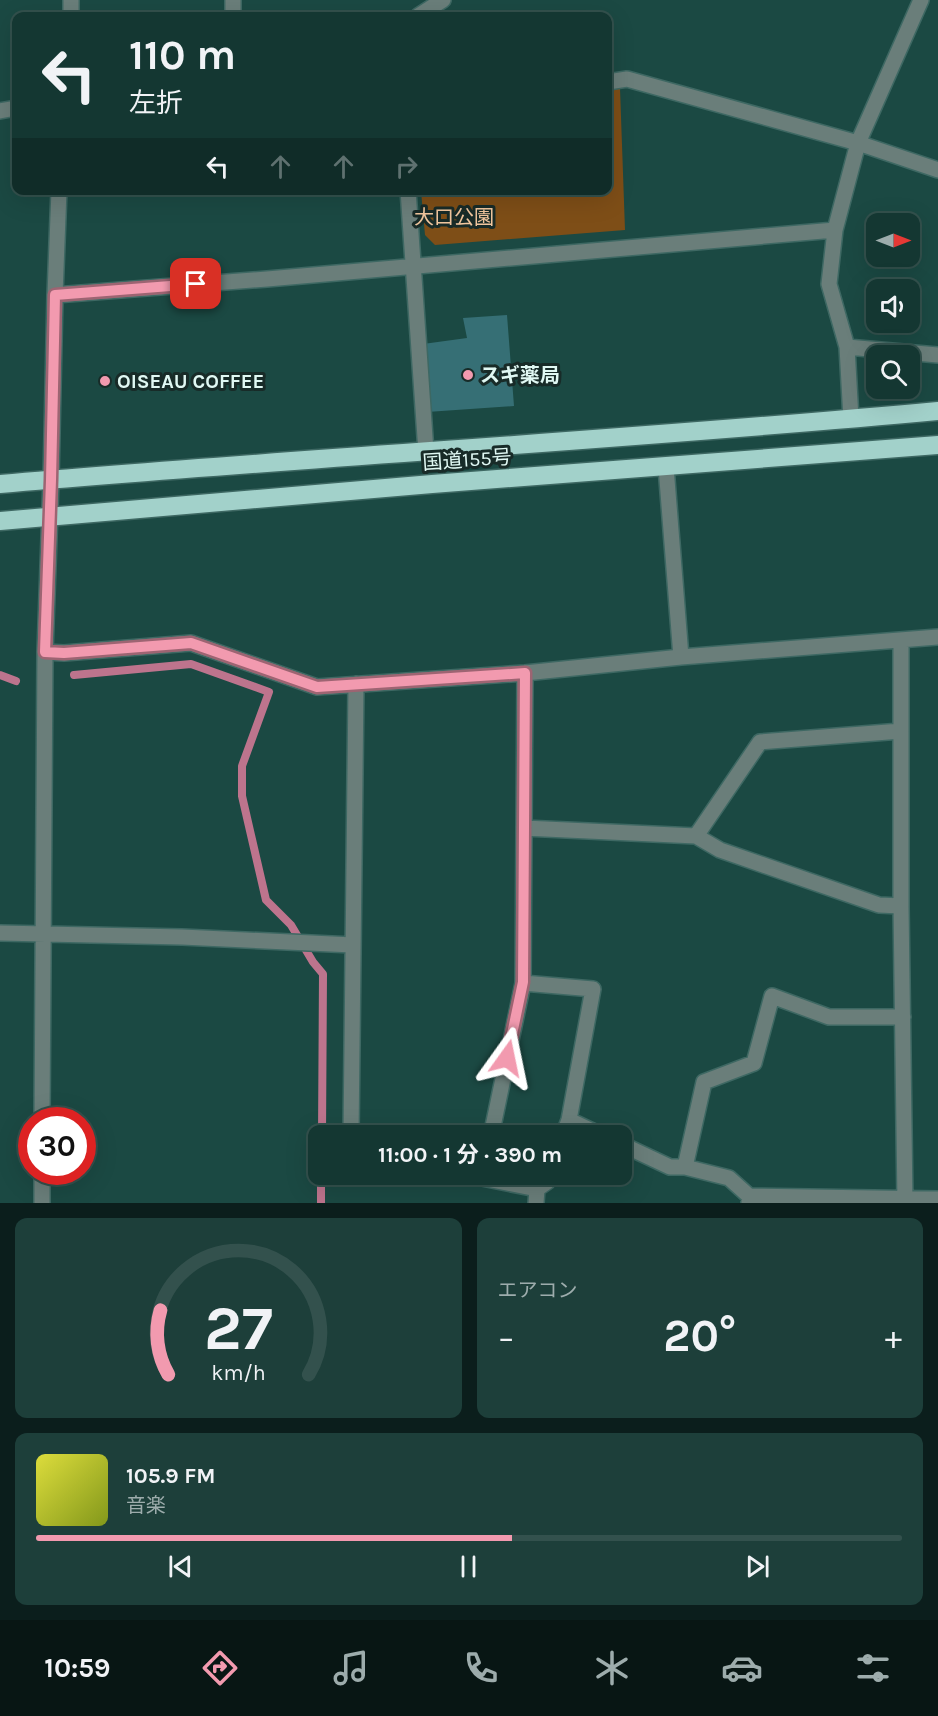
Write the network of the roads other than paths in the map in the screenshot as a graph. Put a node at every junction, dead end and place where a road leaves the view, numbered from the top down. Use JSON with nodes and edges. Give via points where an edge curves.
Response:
{"nodes":[{"id":1,"x":443,"y":0,"type":"edge"},
{"id":2,"x":921,"y":0,"type":"edge"},
{"id":3,"x":424,"y":12,"type":"edge"},
{"id":4,"x":612,"y":81,"type":"edge"},
{"id":5,"x":858,"y":143,"type":"junction"},
{"id":6,"x":938,"y":170,"type":"edge"},
{"id":7,"x":59,"y":195,"type":"edge"},
{"id":8,"x":408,"y":195,"type":"edge"},
{"id":9,"x":835,"y":230,"type":"junction"},
{"id":10,"x":413,"y":266,"type":"junction"},
{"id":11,"x":55,"y":295,"type":"junction"},
{"id":12,"x":847,"y":347,"type":"junction"},
{"id":13,"x":938,"y":355,"type":"edge"},
{"id":14,"x":938,"y":411,"type":"edge"},
{"id":15,"x":850,"y":419,"type":"junction"},
{"id":16,"x":938,"y":445,"type":"edge"},
{"id":17,"x":426,"y":452,"type":"junction"},
{"id":18,"x":666,"y":467,"type":"junction"},
{"id":19,"x":51,"y":480,"type":"junction"},
{"id":20,"x":0,"y":484,"type":"edge"},
{"id":21,"x":50,"y":517,"type":"junction"},
{"id":22,"x":0,"y":522,"type":"edge"},
{"id":23,"x":938,"y":637,"type":"edge"},
{"id":24,"x":901,"y":640,"type":"junction"},
{"id":25,"x":45,"y":652,"type":"junction"},
{"id":26,"x":681,"y":657,"type":"junction"},
{"id":27,"x":525,"y":673,"type":"junction"},
{"id":28,"x":356,"y":684,"type":"junction"},
{"id":29,"x":901,"y":731,"type":"junction"},
{"id":30,"x":524,"y":828,"type":"junction"},
{"id":31,"x":696,"y":836,"type":"junction"},
{"id":32,"x":900,"y":906,"type":"junction"},
{"id":33,"x":0,"y":933,"type":"edge"},
{"id":34,"x":42,"y":934,"type":"junction"},
{"id":35,"x":353,"y":945,"type":"junction"},
{"id":36,"x":523,"y":982,"type":"junction"},
{"id":37,"x":903,"y":1017,"type":"junction"},
{"id":38,"x":42,"y":1107,"type":"edge"},
{"id":39,"x":569,"y":1119,"type":"junction"},
{"id":40,"x":351,"y":1125,"type":"edge"},
{"id":41,"x":493,"y":1125,"type":"edge"},
{"id":42,"x":567,"y":1125,"type":"edge"},
{"id":43,"x":581,"y":1125,"type":"edge"},
{"id":44,"x":632,"y":1149,"type":"edge"},
{"id":45,"x":685,"y":1167,"type":"junction"},
{"id":46,"x":42,"y":1185,"type":"edge"},
{"id":47,"x":506,"y":1185,"type":"edge"},
{"id":48,"x":536,"y":1196,"type":"edge"},
{"id":49,"x":749,"y":1199,"type":"edge"},
{"id":50,"x":938,"y":1199,"type":"edge"},
{"id":51,"x":904,"y":1201,"type":"edge"},
{"id":52,"x":42,"y":1203,"type":"edge"}],
"edges":[{"from":1,"to":3,"type":"street"},
{"from":2,"to":5,"type":"street"},
{"from":4,"to":5,"type":"street","via":[[627,78]]},
{"from":5,"to":6,"type":"street"},
{"from":5,"to":9,"type":"street"},
{"from":7,"to":11,"type":"street"},
{"from":8,"to":10,"type":"street"},
{"from":9,"to":10,"type":"street"},
{"from":9,"to":12,"type":"street","via":[[829,284]]},
{"from":10,"to":11,"type":"street"},
{"from":10,"to":17,"type":"street"},
{"from":11,"to":19,"type":"street"},
{"from":12,"to":13,"type":"street"},
{"from":12,"to":15,"type":"street"},
{"from":14,"to":15,"type":"highway","name":"国道155号"},
{"from":15,"to":17,"type":"highway","name":"国道155号"},
{"from":16,"to":18,"type":"highway","name":"国道155号"},
{"from":17,"to":19,"type":"highway","name":"国道155号"},
{"from":18,"to":21,"type":"highway","name":"国道155号"},
{"from":18,"to":26,"type":"street"},
{"from":19,"to":20,"type":"highway","name":"国道155号"},
{"from":19,"to":21,"type":"street"},
{"from":21,"to":22,"type":"highway","name":"国道155号"},
{"from":21,"to":25,"type":"street"},
{"from":23,"to":24,"type":"street"},
{"from":24,"to":26,"type":"street"},
{"from":24,"to":29,"type":"street"},
{"from":25,"to":28,"type":"street","via":[[191,643],[317,687]]},
{"from":25,"to":34,"type":"street"},
{"from":26,"to":27,"type":"street"},
{"from":27,"to":28,"type":"street"},
{"from":27,"to":30,"type":"street"},
{"from":28,"to":35,"type":"street"},
{"from":29,"to":31,"type":"street","via":[[760,742]]},
{"from":29,"to":32,"type":"street"},
{"from":30,"to":31,"type":"street"},
{"from":30,"to":36,"type":"street"},
{"from":31,"to":32,"type":"street","via":[[720,850],[879,905]]},
{"from":32,"to":37,"type":"street"},
{"from":33,"to":34,"type":"street"},
{"from":34,"to":35,"type":"street"},
{"from":34,"to":38,"type":"street"},
{"from":35,"to":40,"type":"street"},
{"from":36,"to":39,"type":"street","via":[[593,989]]},
{"from":36,"to":41,"type":"street"},
{"from":37,"to":45,"type":"street","via":[[829,1017],[772,996],[754,1063],[704,1082]]},
{"from":37,"to":51,"type":"street"},
{"from":39,"to":42,"type":"street"},
{"from":39,"to":43,"type":"street"},
{"from":44,"to":45,"type":"street","via":[[670,1167]]},
{"from":45,"to":49,"type":"street","via":[[729,1178]]},
{"from":46,"to":52,"type":"street"},
{"from":47,"to":48,"type":"street"},
{"from":49,"to":51,"type":"street"},
{"from":50,"to":51,"type":"street"}]}
